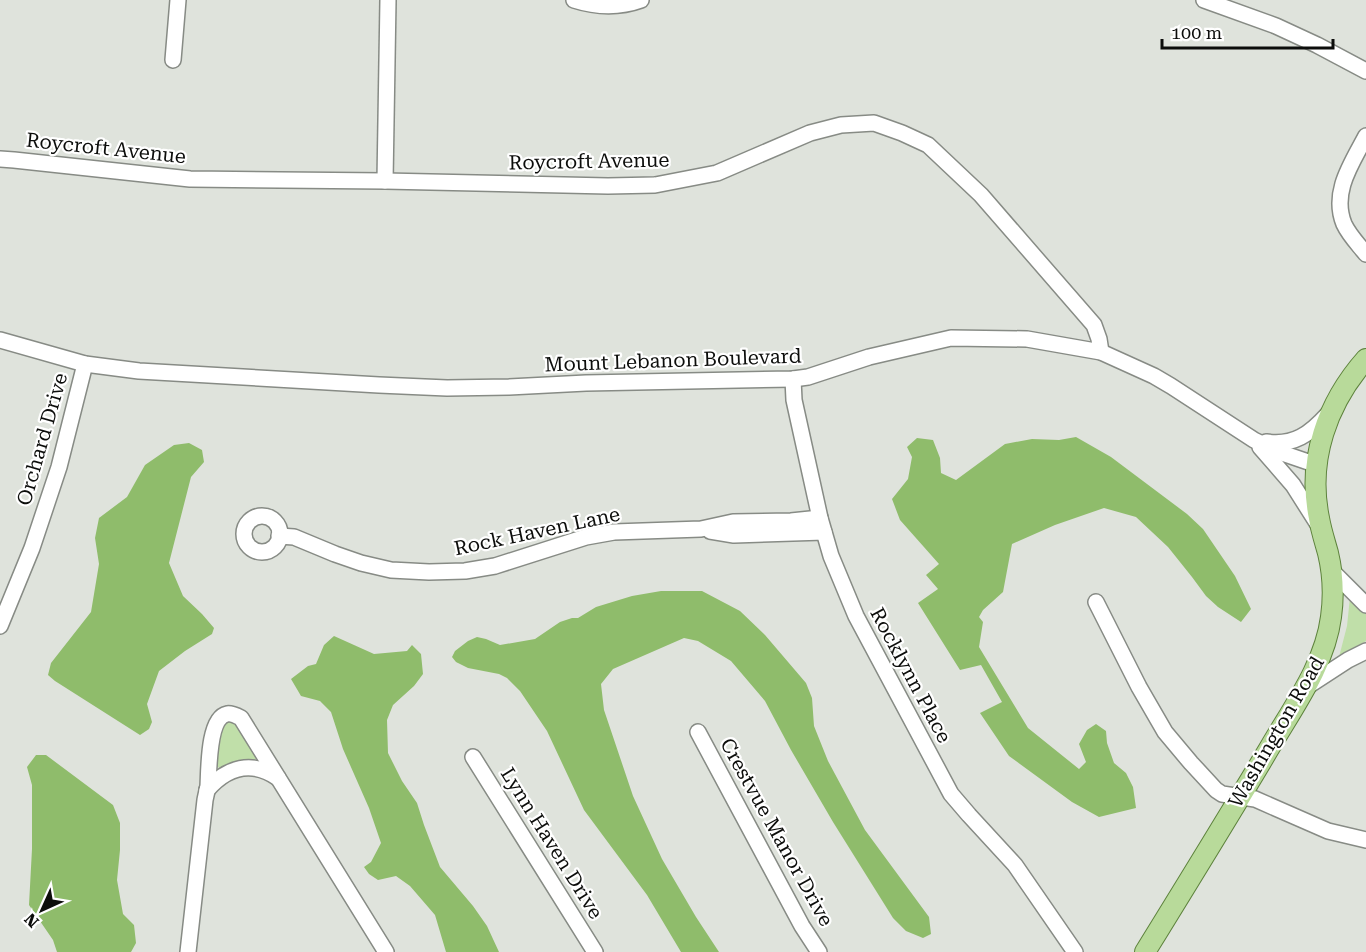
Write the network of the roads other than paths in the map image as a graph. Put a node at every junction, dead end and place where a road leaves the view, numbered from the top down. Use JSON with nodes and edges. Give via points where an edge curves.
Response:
{"nodes":[{"id":1,"x":178,"y":0,"type":"edge"},
{"id":2,"x":388,"y":0,"type":"edge"},
{"id":3,"x":574,"y":0,"type":"edge"},
{"id":4,"x":641,"y":0,"type":"edge"},
{"id":5,"x":1204,"y":0,"type":"edge"},
{"id":6,"x":173,"y":60,"type":"dead end"},
{"id":7,"x":1366,"y":71,"type":"edge"},
{"id":8,"x":1366,"y":136,"type":"edge"},
{"id":9,"x":0,"y":159,"type":"edge"},
{"id":10,"x":385,"y":181,"type":"junction"},
{"id":11,"x":1366,"y":254,"type":"edge"},
{"id":12,"x":0,"y":340,"type":"edge"},
{"id":13,"x":1101,"y":352,"type":"junction"},
{"id":14,"x":1366,"y":359,"type":"edge"},
{"id":15,"x":85,"y":364,"type":"junction"},
{"id":16,"x":793,"y":379,"type":"junction"},
{"id":17,"x":1331,"y":411,"type":"junction"},
{"id":18,"x":1254,"y":440,"type":"junction"},
{"id":19,"x":1317,"y":465,"type":"junction"},
{"id":20,"x":822,"y":525,"type":"junction"},
{"id":21,"x":1322,"y":531,"type":"junction"},
{"id":22,"x":279,"y":536,"type":"dead end"},
{"id":23,"x":1331,"y":570,"type":"junction"},
{"id":24,"x":1096,"y":602,"type":"dead end"},
{"id":25,"x":1366,"y":605,"type":"edge"},
{"id":26,"x":0,"y":626,"type":"edge"},
{"id":27,"x":1366,"y":651,"type":"edge"},
{"id":28,"x":1304,"y":688,"type":"junction"},
{"id":29,"x":698,"y":732,"type":"dead end"},
{"id":30,"x":474,"y":757,"type":"dead end"},
{"id":31,"x":278,"y":778,"type":"junction"},
{"id":32,"x":207,"y":790,"type":"junction"},
{"id":33,"x":1240,"y":796,"type":"junction"},
{"id":34,"x":1366,"y":840,"type":"edge"},
{"id":35,"x":188,"y":952,"type":"edge"},
{"id":36,"x":386,"y":952,"type":"edge"},
{"id":37,"x":595,"y":952,"type":"edge"},
{"id":38,"x":819,"y":952,"type":"edge"},
{"id":39,"x":1075,"y":952,"type":"edge"},
{"id":40,"x":1145,"y":952,"type":"edge"}],
"edges":[{"from":1,"to":6,"type":"street"},
{"from":2,"to":10,"type":"street"},
{"from":3,"to":4,"type":"street","via":[[611,7]]},
{"from":5,"to":7,"type":"street","via":[[1275,26]]},
{"from":8,"to":11,"type":"street","via":[[1343,181],[1340,202],[1344,224]]},
{"from":9,"to":10,"type":"street","name":"Roycroft Avenue","via":[[190,179]]},
{"from":10,"to":13,"type":"street","name":"Roycroft Avenue","via":[[655,185],[717,173],[810,133],[841,125],[874,123],[928,145],[981,195],[1094,325]]},
{"from":12,"to":15,"type":"street","name":"Mount Lebanon Boulevard"},
{"from":13,"to":16,"type":"street","name":"Mount Lebanon Boulevard","via":[[1027,339],[951,338]]},
{"from":13,"to":18,"type":"street","name":"Mount Lebanon Boulevard","via":[[1154,376]]},
{"from":14,"to":17,"type":"main road","name":"Washington Road"},
{"from":15,"to":16,"type":"street","name":"Mount Lebanon Boulevard","via":[[140,371],[447,388]]},
{"from":15,"to":26,"type":"street","name":"Orchard Drive","via":[[32,548]]},
{"from":16,"to":20,"type":"street","name":"Rocklynn Place","via":[[794,400]]},
{"from":17,"to":18,"type":"street","via":[[1311,431],[1294,440]]},
{"from":17,"to":19,"type":"main road","name":"Washington Road"},
{"from":18,"to":19,"type":"street","name":"Mount Lebanon Boulevard"},
{"from":18,"to":21,"type":"street","via":[[1293,485]]},
{"from":19,"to":21,"type":"main road","name":"Washington Road"},
{"from":20,"to":22,"type":"street","name":"Rock Haven Lane","via":[[758,528],[734,535],[701,529],[614,532],[495,566],[438,572],[392,570],[361,563],[294,537]]},
{"from":20,"to":39,"type":"street","name":"Rocklynn Place","via":[[856,616],[944,783],[1015,865]]},
{"from":21,"to":23,"type":"main road","name":"Washington Road"},
{"from":23,"to":25,"type":"street"},
{"from":23,"to":28,"type":"main road","name":"Washington Road","via":[[1329,630]]},
{"from":24,"to":33,"type":"street","via":[[1165,732],[1216,790]]},
{"from":27,"to":28,"type":"street"},
{"from":28,"to":33,"type":"main road","name":"Washington Road"},
{"from":29,"to":38,"type":"street","name":"Crestvue Manor Drive"},
{"from":30,"to":37,"type":"street","name":"Lynn Haven Drive"},
{"from":31,"to":32,"type":"street","via":[[267,770],[241,768],[229,771]]},
{"from":31,"to":32,"type":"street","via":[[241,717],[230,713],[216,724],[212,735]]},
{"from":31,"to":36,"type":"street"},
{"from":32,"to":35,"type":"street"},
{"from":33,"to":34,"type":"street","via":[[1328,831]]},
{"from":33,"to":40,"type":"main road","name":"Washington Road"}]}
